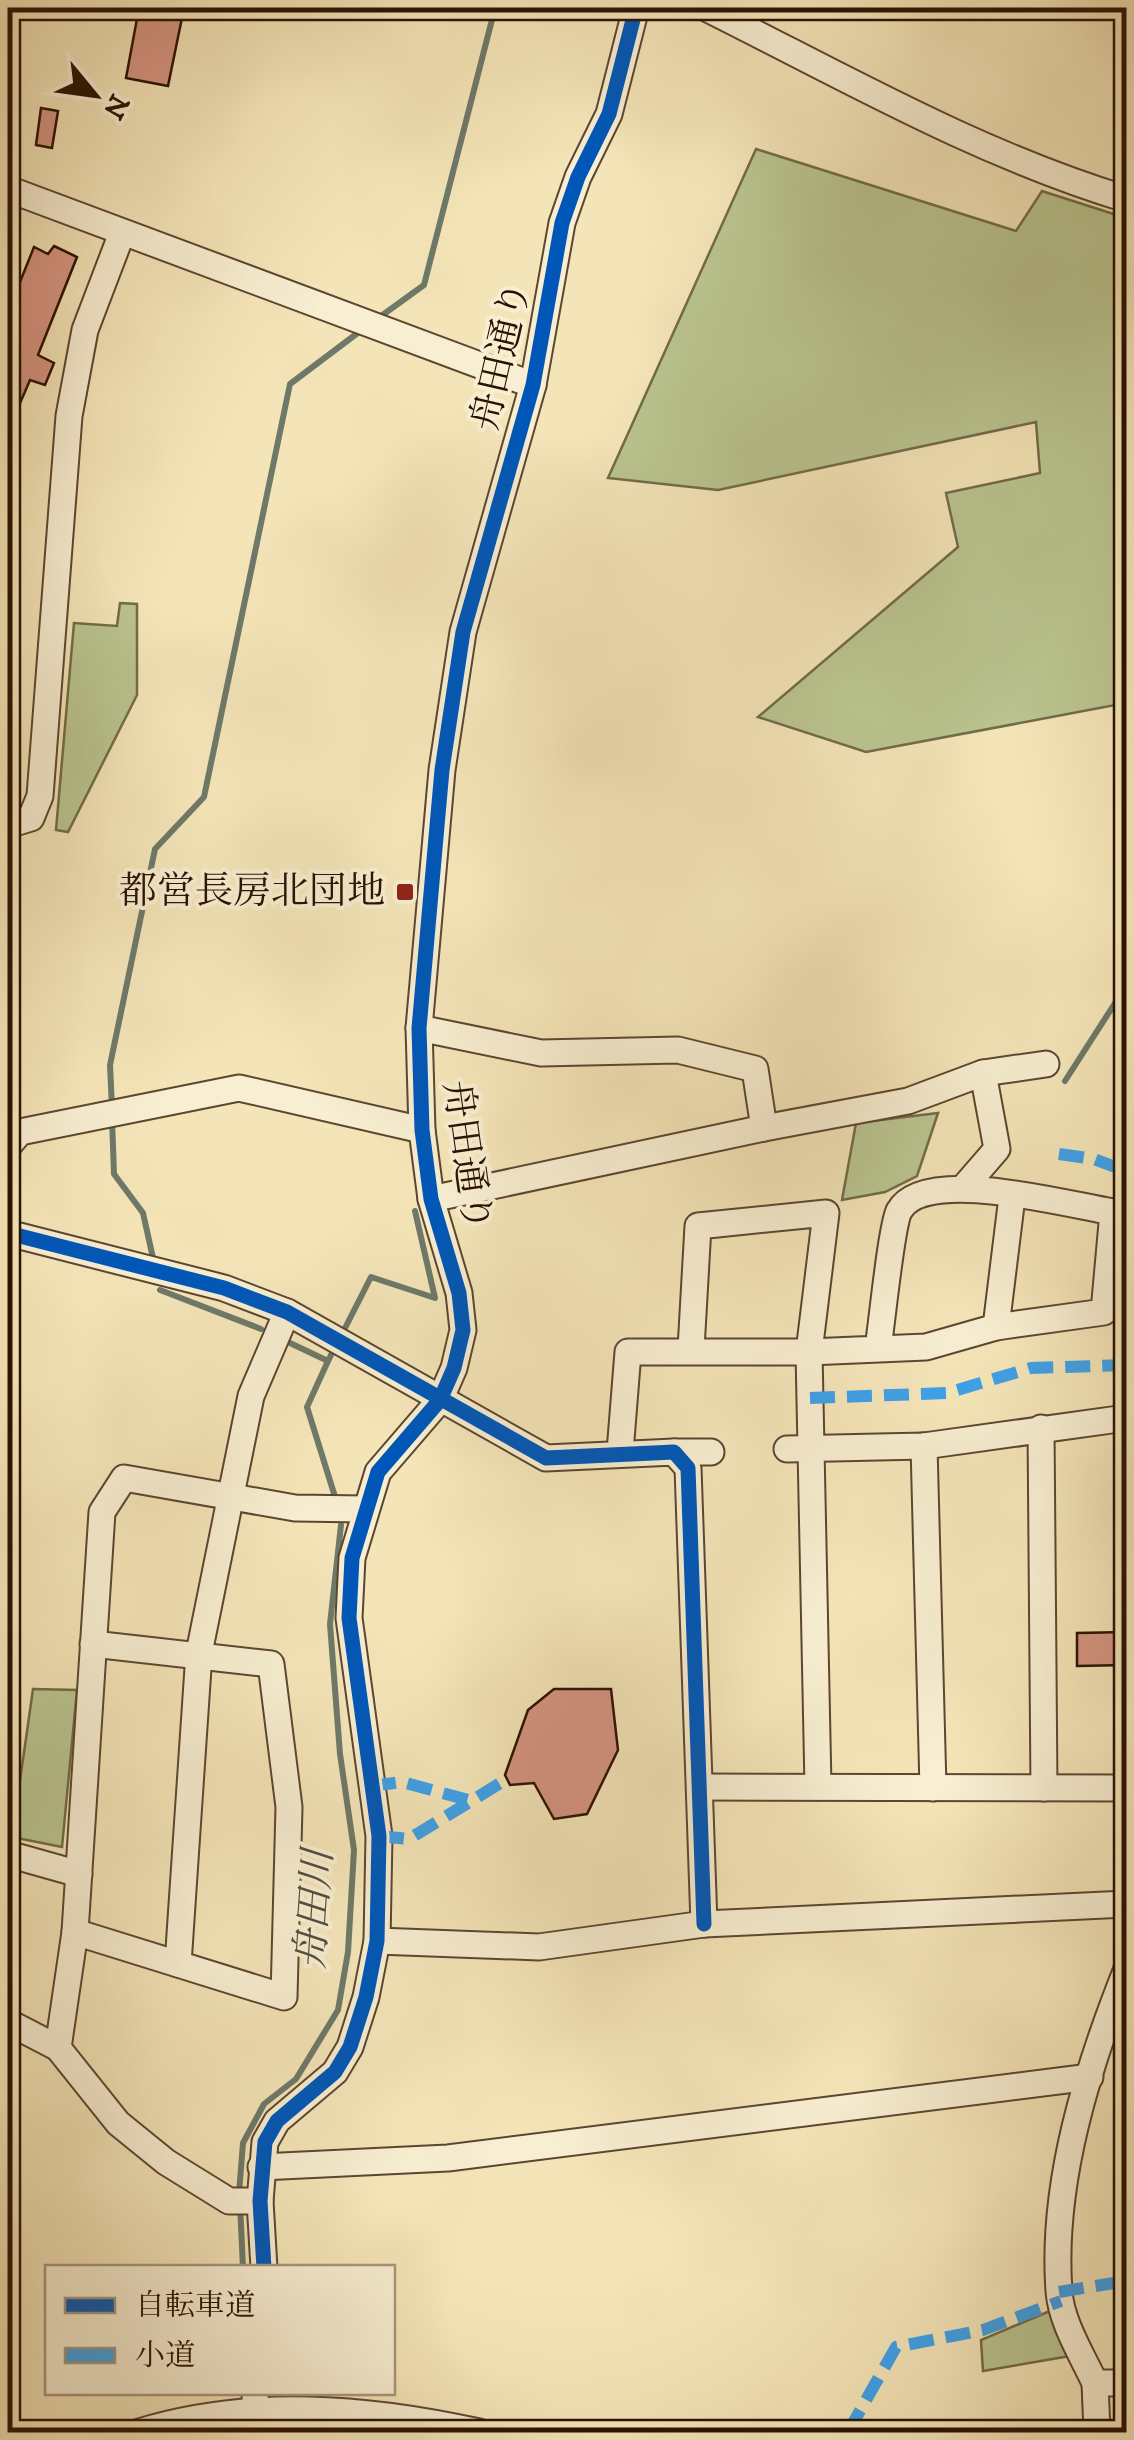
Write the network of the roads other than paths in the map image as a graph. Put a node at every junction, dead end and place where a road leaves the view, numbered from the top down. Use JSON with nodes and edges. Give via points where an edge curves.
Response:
{"nodes":[{"id":1,"x":636,"y":8,"type":"edge"},
{"id":2,"x":706,"y":8,"type":"edge"},
{"id":3,"x":8,"y":189,"type":"edge"},
{"id":4,"x":1126,"y":199,"type":"edge"},
{"id":5,"x":122,"y":233,"type":"junction"},
{"id":6,"x":533,"y":385,"type":"junction"},
{"id":7,"x":8,"y":825,"type":"edge"},
{"id":8,"x":419,"y":1028,"type":"junction"},
{"id":9,"x":1046,"y":1064,"type":"dead end"},
{"id":10,"x":983,"y":1073,"type":"junction"},
{"id":11,"x":764,"y":1128,"type":"junction"},
{"id":12,"x":422,"y":1130,"type":"junction"},
{"id":13,"x":8,"y":1146,"type":"edge"},
{"id":14,"x":965,"y":1186,"type":"junction"},
{"id":15,"x":1012,"y":1197,"type":"junction"},
{"id":16,"x":432,"y":1199,"type":"junction"},
{"id":17,"x":8,"y":1233,"type":"edge"},
{"id":18,"x":287,"y":1312,"type":"junction"},
{"id":19,"x":996,"y":1327,"type":"junction"},
{"id":20,"x":878,"y":1348,"type":"junction"},
{"id":21,"x":692,"y":1349,"type":"junction"},
{"id":22,"x":809,"y":1352,"type":"junction"},
{"id":23,"x":440,"y":1400,"type":"junction"},
{"id":24,"x":1126,"y":1418,"type":"edge"},
{"id":25,"x":1041,"y":1428,"type":"junction"},
{"id":26,"x":924,"y":1446,"type":"junction"},
{"id":27,"x":799,"y":1449,"type":"junction"},
{"id":28,"x":620,"y":1452,"type":"junction"},
{"id":29,"x":674,"y":1452,"type":"junction"},
{"id":30,"x":711,"y":1452,"type":"dead end"},
{"id":31,"x":229,"y":1499,"type":"junction"},
{"id":32,"x":364,"y":1509,"type":"junction"},
{"id":33,"x":94,"y":1644,"type":"junction"},
{"id":34,"x":199,"y":1653,"type":"junction"},
{"id":35,"x":701,"y":1786,"type":"junction"},
{"id":36,"x":818,"y":1787,"type":"junction"},
{"id":37,"x":933,"y":1788,"type":"junction"},
{"id":38,"x":1044,"y":1788,"type":"junction"},
{"id":39,"x":1126,"y":1788,"type":"edge"},
{"id":40,"x":8,"y":1854,"type":"edge"},
{"id":41,"x":79,"y":1874,"type":"junction"},
{"id":42,"x":1126,"y":1904,"type":"edge"},
{"id":43,"x":704,"y":1924,"type":"junction"},
{"id":44,"x":75,"y":1932,"type":"junction"},
{"id":45,"x":377,"y":1942,"type":"junction"},
{"id":46,"x":178,"y":1964,"type":"junction"},
{"id":47,"x":1126,"y":1971,"type":"edge"},
{"id":48,"x":8,"y":2022,"type":"edge"},
{"id":49,"x":58,"y":2048,"type":"junction"},
{"id":50,"x":1090,"y":2077,"type":"junction"},
{"id":51,"x":261,"y":2167,"type":"junction"},
{"id":52,"x":248,"y":2201,"type":"junction"},
{"id":53,"x":263,"y":2265,"type":"edge"},
{"id":54,"x":1095,"y":2383,"type":"junction"},
{"id":55,"x":1126,"y":2383,"type":"edge"},
{"id":56,"x":255,"y":2412,"type":"edge"},
{"id":57,"x":139,"y":2432,"type":"edge"},
{"id":58,"x":479,"y":2432,"type":"edge"},
{"id":59,"x":1097,"y":2432,"type":"edge"}],
"edges":[{"from":1,"to":6,"type":"street","name":"舟田通り","via":[[609,114],[562,223]]},
{"from":2,"to":4,"type":"street","via":[[976,144]]},
{"from":3,"to":5,"type":"street"},
{"from":5,"to":6,"type":"street"},
{"from":5,"to":7,"type":"street","via":[[86,330],[68,416],[40,796],[31,818]]},
{"from":6,"to":8,"type":"street","name":"舟田通り","via":[[462,632]]},
{"from":8,"to":11,"type":"street","via":[[541,1053],[678,1050],[755,1069]]},
{"from":8,"to":12,"type":"street","name":"舟田通り"},
{"from":9,"to":10,"type":"street"},
{"from":10,"to":11,"type":"street","via":[[908,1101]]},
{"from":10,"to":14,"type":"street","via":[[997,1149]]},
{"from":11,"to":16,"type":"street"},
{"from":12,"to":13,"type":"street","via":[[238,1088],[20,1132]]},
{"from":12,"to":16,"type":"street","name":"舟田通り"},
{"from":14,"to":15,"type":"street"},
{"from":14,"to":20,"type":"street","via":[[918,1194],[899,1211]]},
{"from":15,"to":19,"type":"street"},
{"from":15,"to":19,"type":"street","via":[[1113,1212],[1104,1312]]},
{"from":16,"to":23,"type":"street","name":"舟田通り","via":[[463,1330]]},
{"from":17,"to":18,"type":"street","via":[[224,1288]]},
{"from":18,"to":23,"type":"street"},
{"from":18,"to":31,"type":"street","via":[[251,1396]]},
{"from":19,"to":20,"type":"street","via":[[926,1346]]},
{"from":20,"to":22,"type":"street"},
{"from":21,"to":22,"type":"street"},
{"from":21,"to":22,"type":"street","via":[[698,1226],[826,1213]]},
{"from":21,"to":28,"type":"street","via":[[628,1352]]},
{"from":22,"to":27,"type":"street"},
{"from":23,"to":28,"type":"street","via":[[546,1458]]},
{"from":23,"to":32,"type":"street","name":"舟田通り","via":[[378,1472]]},
{"from":24,"to":25,"type":"street"},
{"from":25,"to":26,"type":"street"},
{"from":25,"to":38,"type":"street"},
{"from":26,"to":27,"type":"street"},
{"from":26,"to":37,"type":"street"},
{"from":27,"to":36,"type":"street"},
{"from":28,"to":29,"type":"street"},
{"from":29,"to":30,"type":"street"},
{"from":29,"to":35,"type":"street","via":[[688,1468]]},
{"from":31,"to":32,"type":"street"},
{"from":31,"to":33,"type":"street","via":[[124,1478],[102,1512]]},
{"from":31,"to":34,"type":"street"},
{"from":32,"to":45,"type":"street","name":"舟田通り","via":[[352,1558],[349,1618],[378,1836]]},
{"from":33,"to":34,"type":"street"},
{"from":33,"to":41,"type":"street"},
{"from":34,"to":46,"type":"street"},
{"from":34,"to":46,"type":"street","via":[[271,1664],[289,1807],[284,1996]]},
{"from":35,"to":36,"type":"street"},
{"from":35,"to":43,"type":"street"},
{"from":36,"to":37,"type":"street"},
{"from":37,"to":38,"type":"street"},
{"from":38,"to":39,"type":"street"},
{"from":40,"to":41,"type":"street"},
{"from":41,"to":44,"type":"street"},
{"from":42,"to":43,"type":"street"},
{"from":43,"to":45,"type":"street","via":[[539,1947]]},
{"from":44,"to":46,"type":"street"},
{"from":44,"to":49,"type":"street"},
{"from":45,"to":51,"type":"street","name":"舟田通り","via":[[350,2048],[335,2072],[277,2121]]},
{"from":47,"to":50,"type":"street"},
{"from":48,"to":49,"type":"street"},
{"from":49,"to":52,"type":"street","via":[[118,2122],[166,2162]]},
{"from":50,"to":51,"type":"street","via":[[448,2158]]},
{"from":50,"to":54,"type":"street","via":[[1064,2182],[1059,2292]]},
{"from":51,"to":52,"type":"street","name":"舟田通り"},
{"from":52,"to":53,"type":"street","name":"舟田通り"},
{"from":54,"to":55,"type":"street"},
{"from":54,"to":59,"type":"street"},
{"from":56,"to":57,"type":"street"},
{"from":56,"to":58,"type":"street","via":[[357,2411]]}]}
